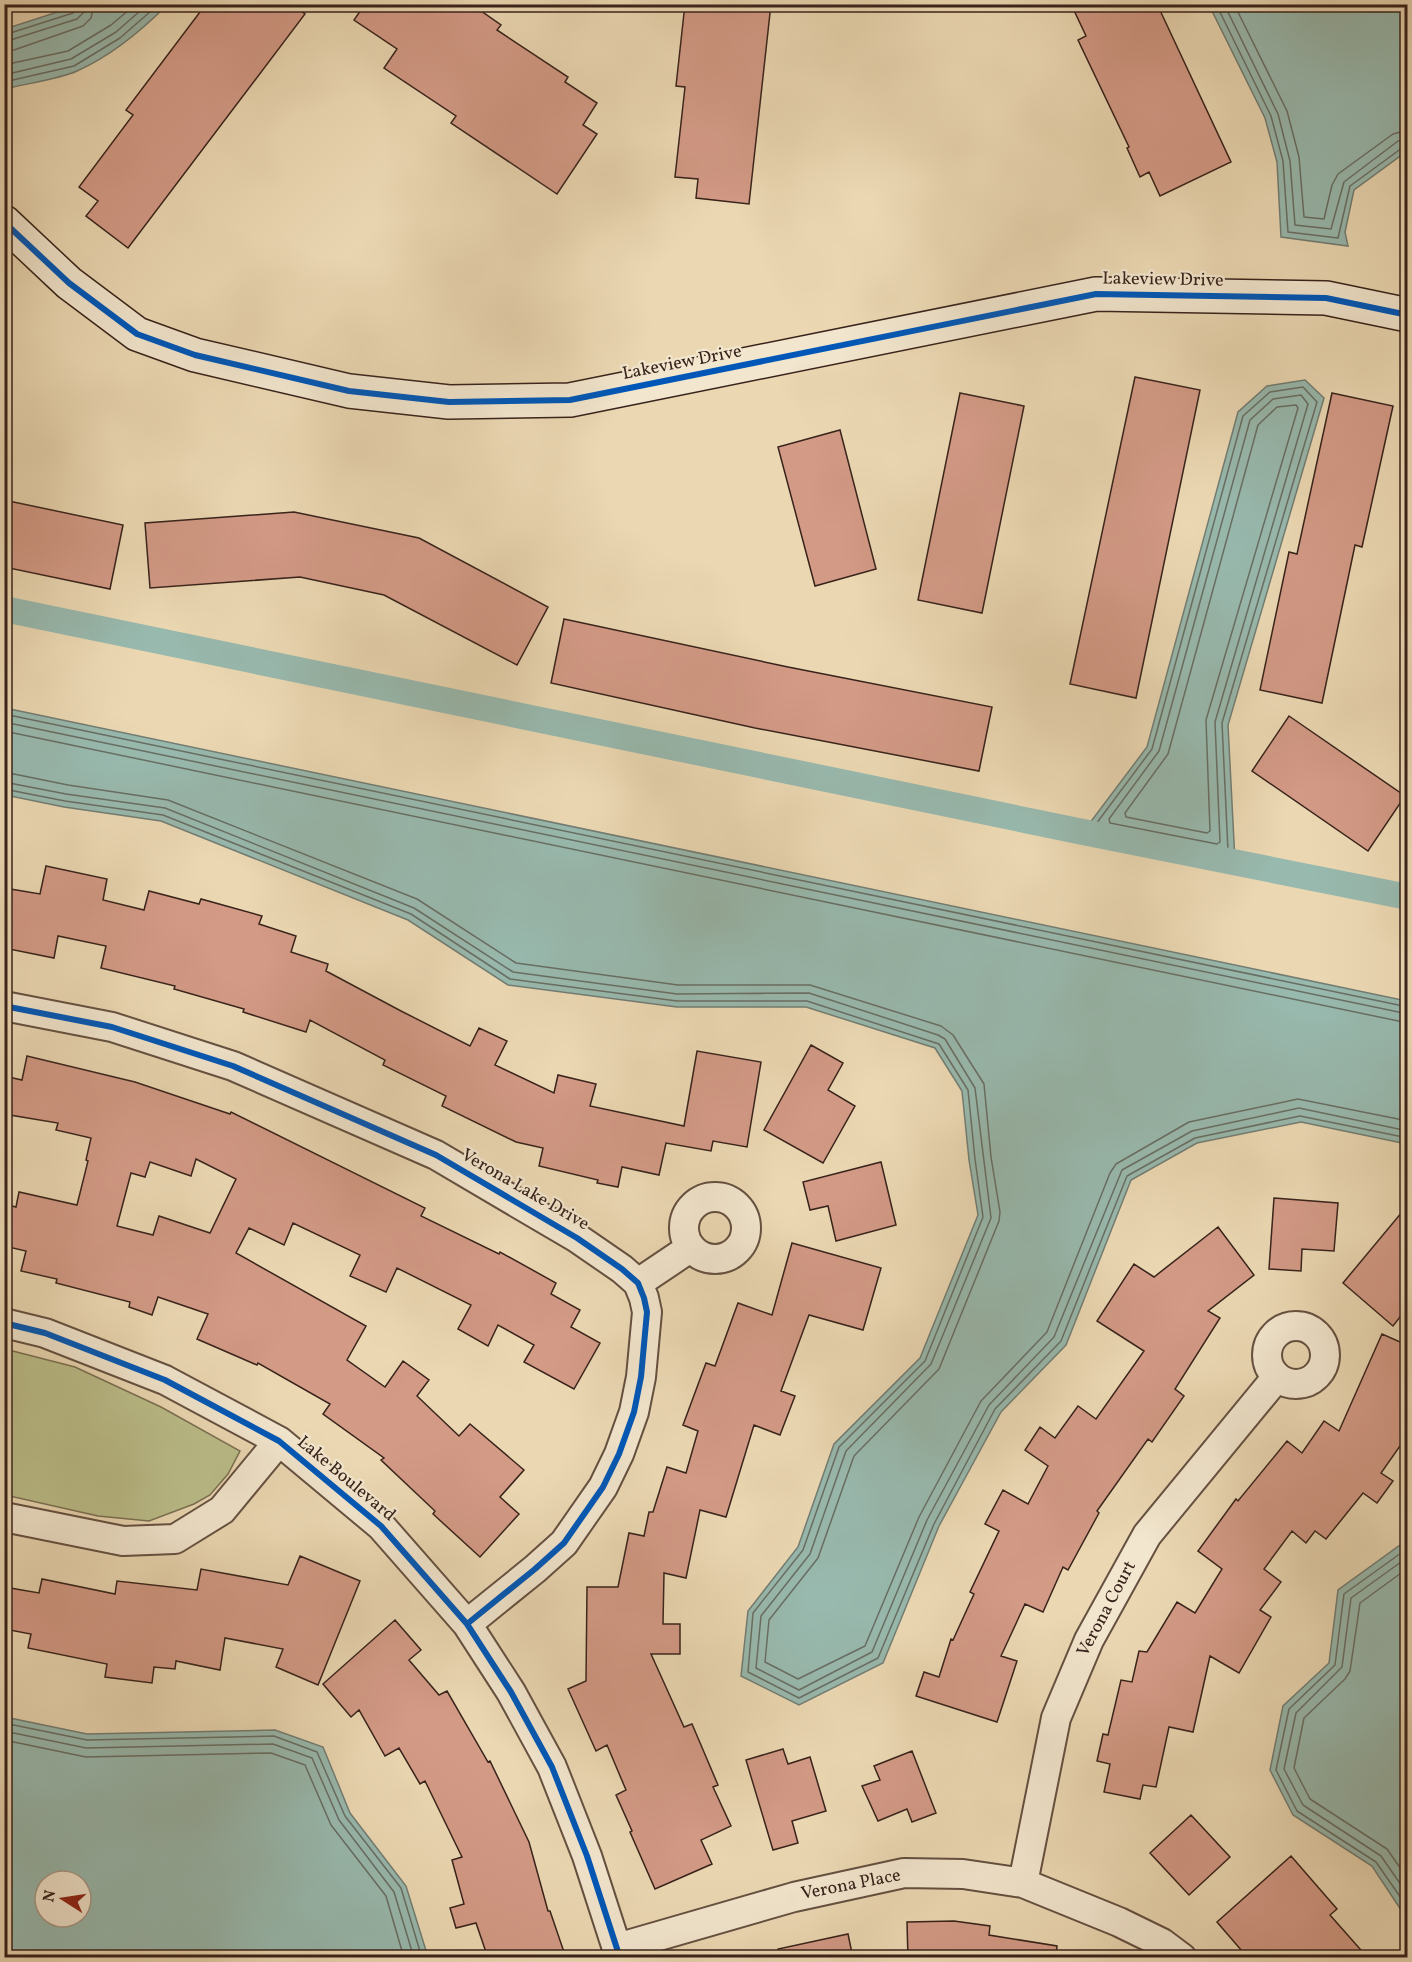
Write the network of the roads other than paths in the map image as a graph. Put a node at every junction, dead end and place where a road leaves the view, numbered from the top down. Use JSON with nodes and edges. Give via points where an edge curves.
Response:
{"nodes":[{"id":1,"x":4,"y":222,"type":"edge"},
{"id":2,"x":1407,"y":315,"type":"edge"},
{"id":3,"x":4,"y":1006,"type":"edge"},
{"id":4,"x":690,"y":1248,"type":"dead end"},
{"id":5,"x":638,"y":1283,"type":"junction"},
{"id":6,"x":4,"y":1323,"type":"edge"},
{"id":7,"x":1276,"y":1377,"type":"dead end"},
{"id":8,"x":279,"y":1441,"type":"junction"},
{"id":9,"x":4,"y":1517,"type":"edge"},
{"id":10,"x":467,"y":1624,"type":"junction"},
{"id":11,"x":1023,"y":1883,"type":"junction"},
{"id":12,"x":619,"y":1953,"type":"edge"},
{"id":13,"x":1182,"y":1958,"type":"edge"}],
"edges":[{"from":1,"to":2,"type":"street","name":"Lakeview Drive","via":[[69,283],[137,334],[195,355],[349,392],[449,402],[570,400],[1096,294],[1326,298]]},
{"from":3,"to":5,"type":"street","name":"Verona Lake Drive","via":[[112,1027],[233,1066],[436,1155],[577,1238]]},
{"from":4,"to":5,"type":"street"},
{"from":5,"to":10,"type":"street","via":[[647,1312],[641,1377],[634,1412],[603,1487],[564,1543]]},
{"from":6,"to":8,"type":"street","name":"Lake Boulevard","via":[[45,1333],[165,1380]]},
{"from":7,"to":11,"type":"street","name":"Verona Court","via":[[1147,1535],[1089,1640],[1056,1718]]},
{"from":8,"to":9,"type":"street","name":"Lake Boulevard","via":[[222,1510],[175,1539],[123,1541]]},
{"from":8,"to":10,"type":"street","name":"Lake Boulevard","via":[[381,1526]]},
{"from":10,"to":12,"type":"street","name":"Lake Boulevard","via":[[511,1692],[552,1767]]},
{"from":11,"to":12,"type":"street","name":"Verona Place","via":[[963,1874],[904,1873],[794,1897]]},
{"from":11,"to":13,"type":"street","name":"Verona Place","via":[[1162,1942]]}]}
